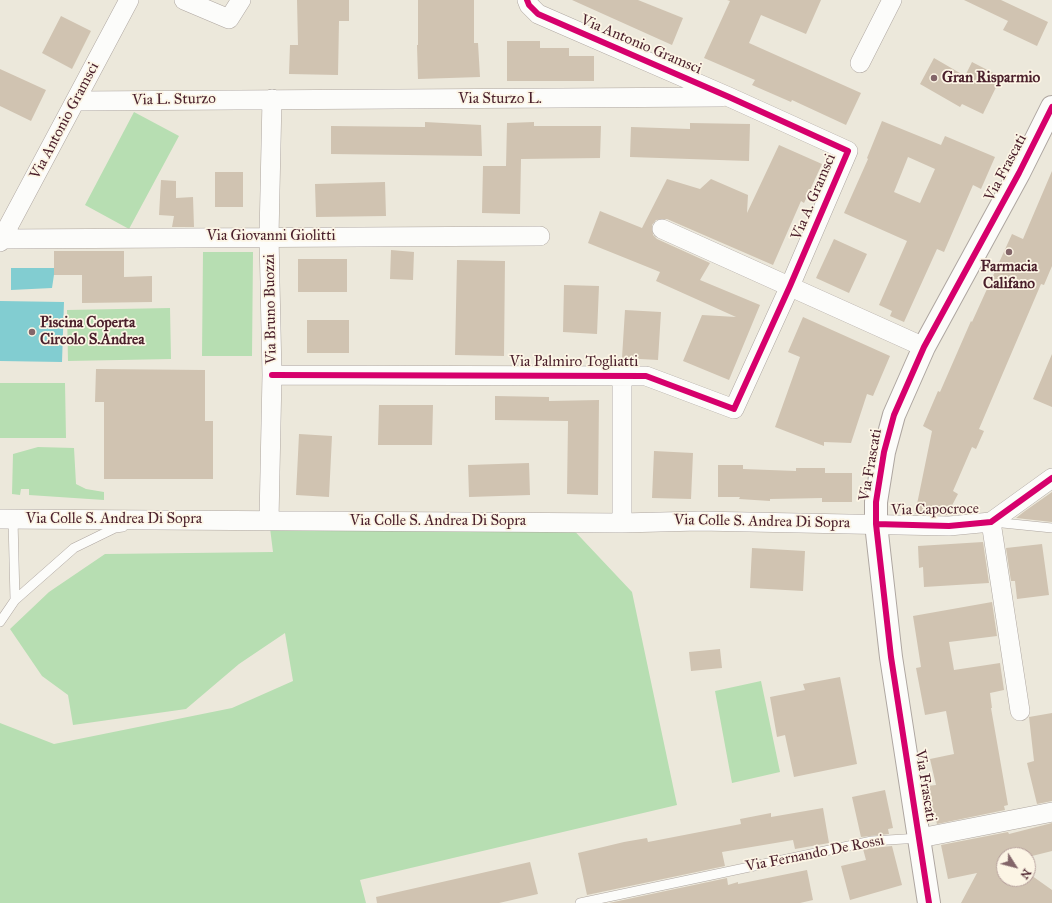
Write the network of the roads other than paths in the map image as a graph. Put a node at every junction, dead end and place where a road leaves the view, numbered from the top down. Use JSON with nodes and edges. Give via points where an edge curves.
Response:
{"nodes":[{"id":1,"x":130,"y":0,"type":"edge"},
{"id":2,"x":184,"y":0,"type":"edge"},
{"id":3,"x":241,"y":0,"type":"edge"},
{"id":4,"x":527,"y":0,"type":"edge"},
{"id":5,"x":892,"y":0,"type":"edge"},
{"id":6,"x":860,"y":63,"type":"dead end"},
{"id":7,"x":729,"y":97,"type":"junction"},
{"id":8,"x":272,"y":99,"type":"junction"},
{"id":9,"x":76,"y":101,"type":"junction"},
{"id":10,"x":1052,"y":107,"type":"edge"},
{"id":11,"x":662,"y":229,"type":"dead end"},
{"id":12,"x":269,"y":236,"type":"junction"},
{"id":13,"x":540,"y":236,"type":"dead end"},
{"id":14,"x":1,"y":240,"type":"edge"},
{"id":15,"x":790,"y":286,"type":"junction"},
{"id":16,"x":924,"y":347,"type":"junction"},
{"id":17,"x":622,"y":374,"type":"junction"},
{"id":18,"x":272,"y":375,"type":"junction"},
{"id":19,"x":1052,"y":478,"type":"edge"},
{"id":20,"x":7,"y":519,"type":"edge"},
{"id":21,"x":159,"y":519,"type":"junction"},
{"id":22,"x":269,"y":520,"type":"junction"},
{"id":23,"x":991,"y":522,"type":"junction"},
{"id":24,"x":622,"y":523,"type":"junction"},
{"id":25,"x":876,"y":524,"type":"junction"},
{"id":26,"x":1052,"y":528,"type":"edge"},
{"id":27,"x":15,"y":600,"type":"junction"},
{"id":28,"x":0,"y":622,"type":"edge"},
{"id":29,"x":1020,"y":711,"type":"dead end"},
{"id":30,"x":1052,"y":812,"type":"edge"},
{"id":31,"x":920,"y":838,"type":"junction"},
{"id":32,"x":930,"y":898,"type":"edge"},
{"id":33,"x":580,"y":903,"type":"edge"}],
"edges":[{"from":1,"to":9,"type":"street","name":"Via Antonio Gramsci"},
{"from":2,"to":3,"type":"street","via":[[229,19]]},
{"from":4,"to":7,"type":"street","name":"Via Antonio Gramsci","via":[[538,14]]},
{"from":5,"to":6,"type":"street"},
{"from":7,"to":8,"type":"street","name":"Via Sturzo L."},
{"from":7,"to":15,"type":"street","name":"Via A. Gramsci","via":[[848,151]]},
{"from":8,"to":9,"type":"street","name":"Via L. Sturzo"},
{"from":8,"to":12,"type":"street","name":"Via Bruno Buozzi"},
{"from":9,"to":14,"type":"street","name":"Via Antonio Gramsci"},
{"from":10,"to":16,"type":"street","name":"Via Frascati"},
{"from":11,"to":15,"type":"street"},
{"from":12,"to":13,"type":"street","name":"Via Giovanni Giolitti"},
{"from":12,"to":14,"type":"street","name":"Via Giovanni Giolitti"},
{"from":12,"to":18,"type":"street","name":"Via Bruno Buozzi"},
{"from":15,"to":16,"type":"street"},
{"from":15,"to":17,"type":"street","name":"Via Palmiro Togliatti","via":[[734,409],[646,376]]},
{"from":16,"to":25,"type":"street","name":"Via Frascati","via":[[894,415],[884,452],[876,502]]},
{"from":17,"to":18,"type":"street","name":"Via Palmiro Togliatti"},
{"from":17,"to":24,"type":"street"},
{"from":18,"to":22,"type":"street","name":"Via Bruno Buozzi"},
{"from":19,"to":23,"type":"street","name":"Via Capocroce"},
{"from":20,"to":21,"type":"street","name":"Via Colle S. Andrea Di Sopra"},
{"from":20,"to":27,"type":"lane"},
{"from":21,"to":22,"type":"street","name":"Via Colle S. Andrea Di Sopra"},
{"from":21,"to":27,"type":"lane","via":[[115,528],[74,548]]},
{"from":22,"to":24,"type":"street","name":"Via Colle S. Andrea Di Sopra"},
{"from":23,"to":25,"type":"street","name":"Via Capocroce","via":[[949,526]]},
{"from":23,"to":26,"type":"lane"},
{"from":23,"to":29,"type":"street"},
{"from":24,"to":25,"type":"street","name":"Via Colle S. Andrea Di Sopra","via":[[699,521]]},
{"from":25,"to":31,"type":"street","name":"Via Frascati","via":[[891,657]]},
{"from":27,"to":28,"type":"lane"},
{"from":30,"to":31,"type":"street","name":"Via Fernando De Rossi"},
{"from":31,"to":32,"type":"street","name":"Via Frascati"},
{"from":31,"to":33,"type":"lane","name":"Via Fernando De Rossi","via":[[872,841]]}]}
